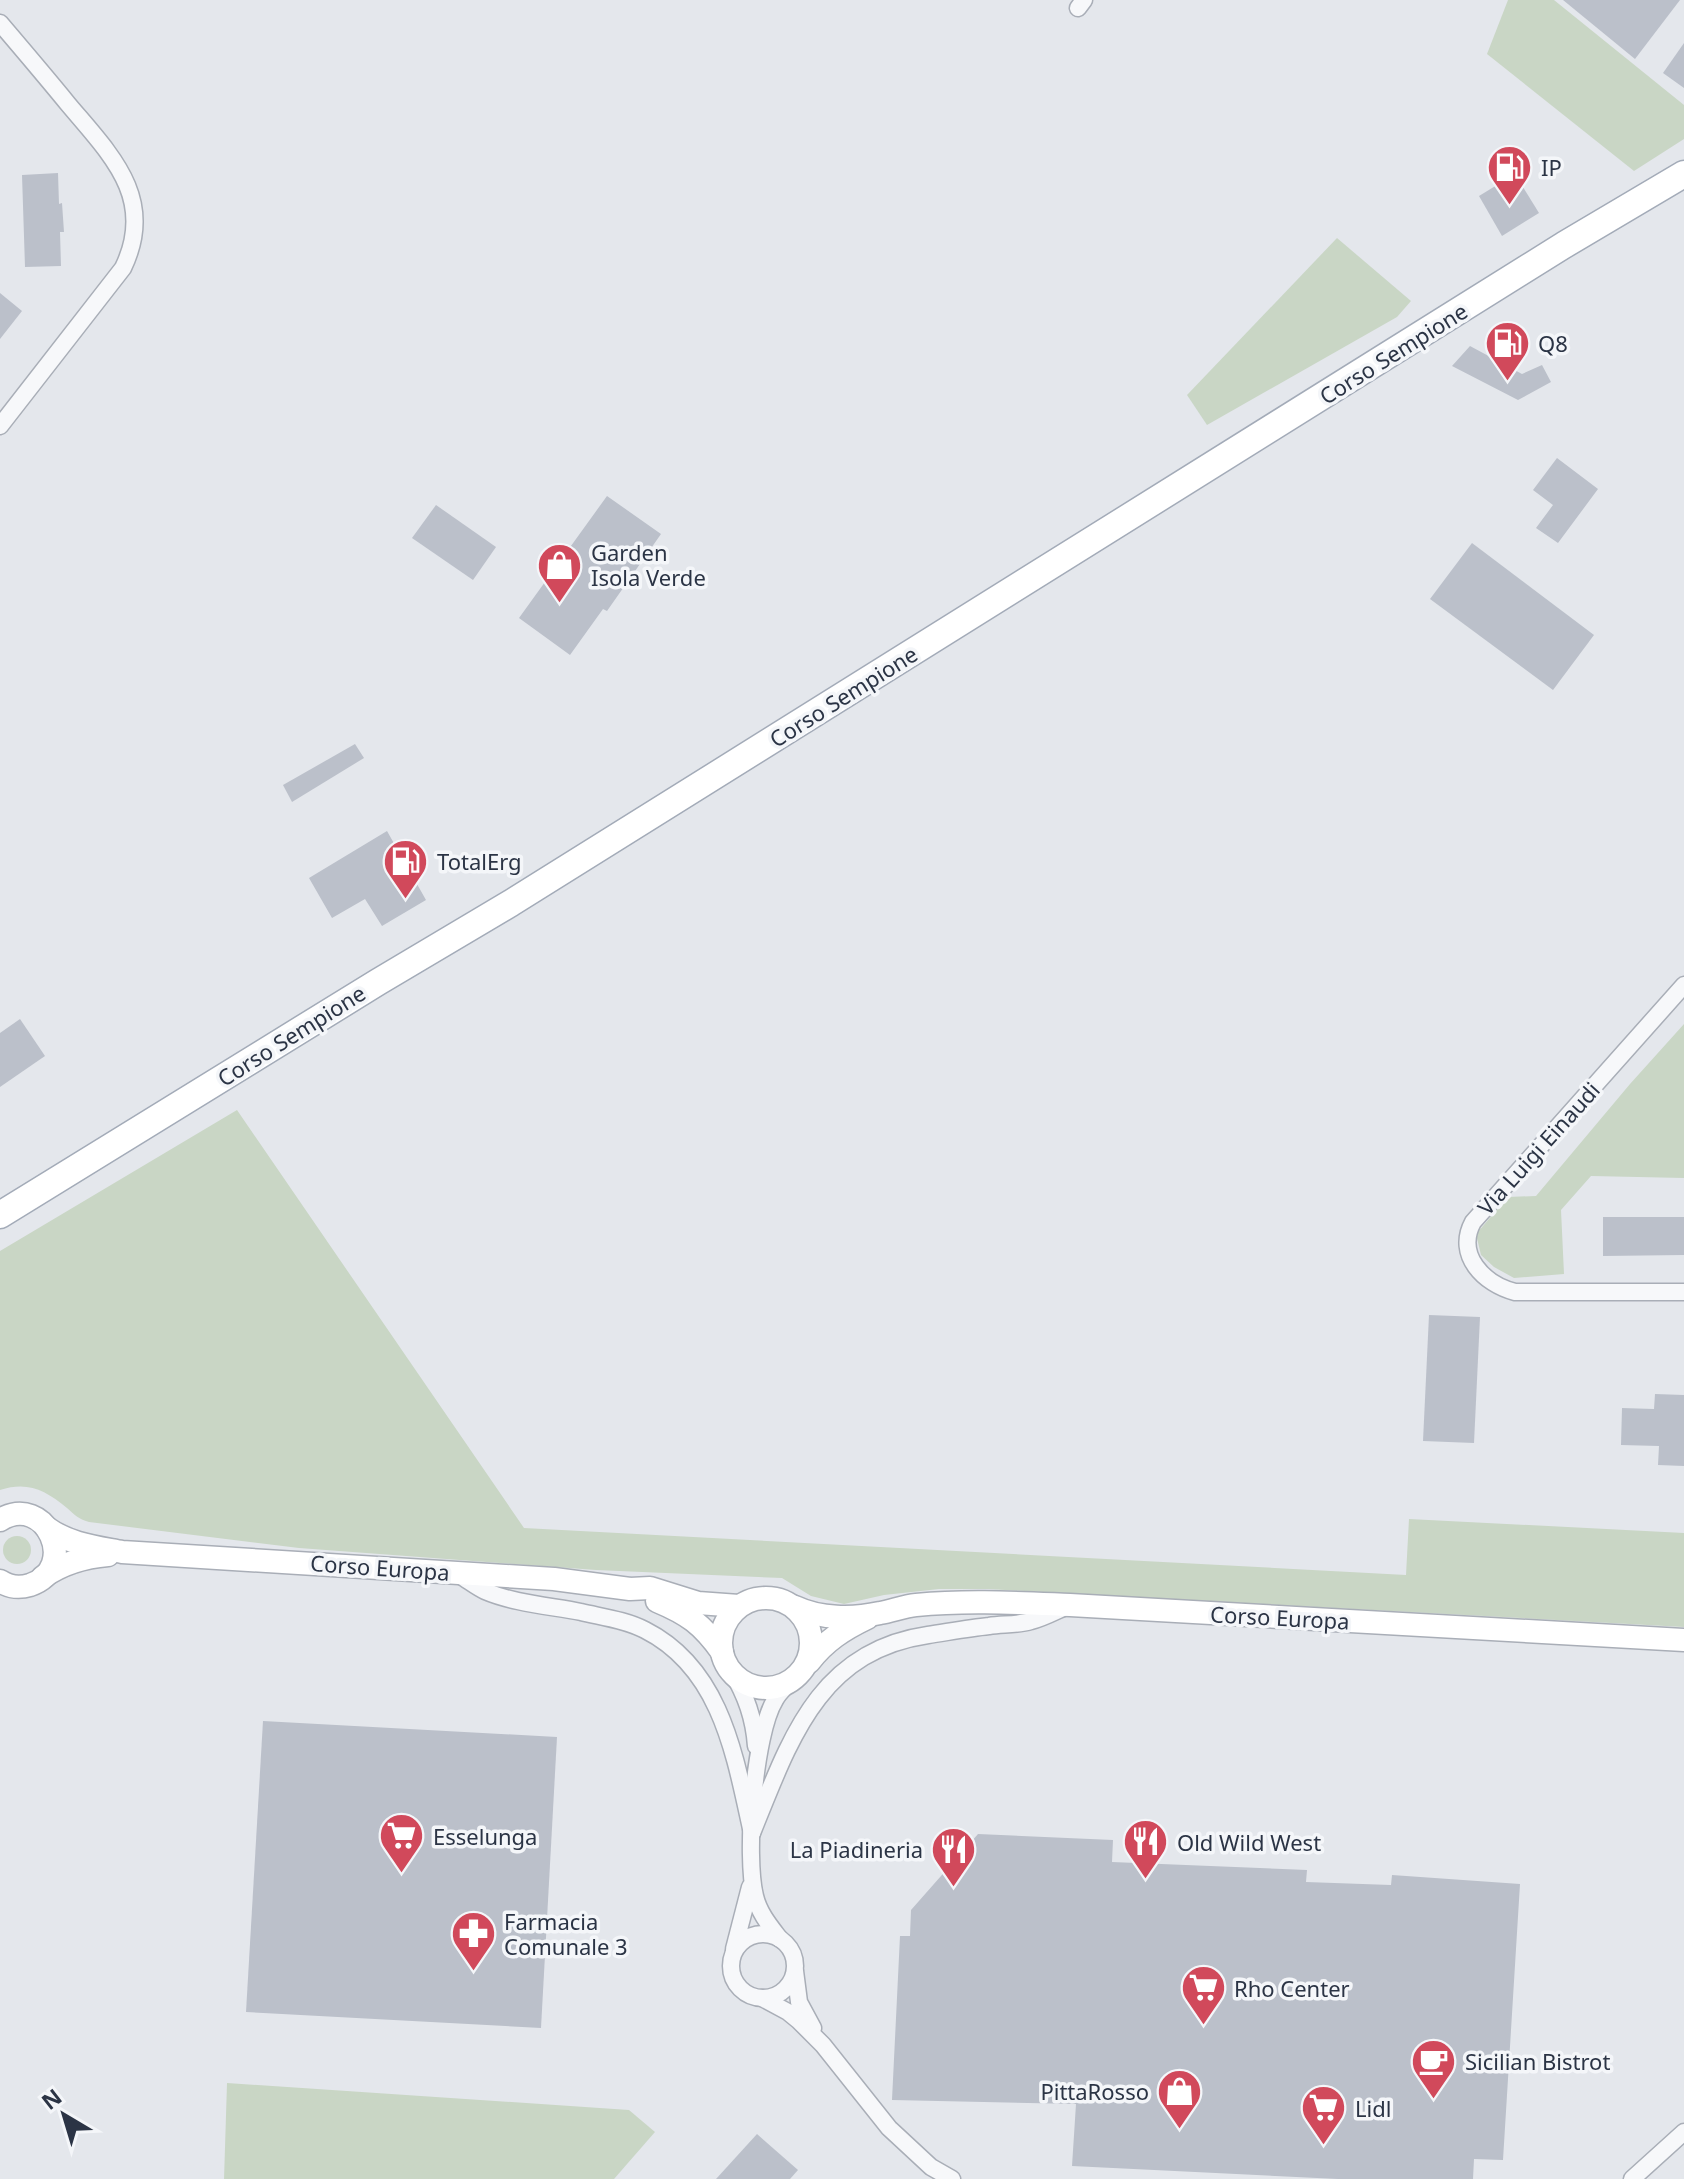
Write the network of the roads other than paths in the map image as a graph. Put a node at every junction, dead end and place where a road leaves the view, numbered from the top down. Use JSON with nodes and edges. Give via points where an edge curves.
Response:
{"nodes":[{"id":1,"x":0,"y":14,"type":"edge"},
{"id":2,"x":5,"y":28,"type":"edge"},
{"id":3,"x":1684,"y":174,"type":"edge"},
{"id":4,"x":0,"y":426,"type":"edge"},
{"id":5,"x":1684,"y":985,"type":"edge"},
{"id":6,"x":0,"y":1215,"type":"edge"},
{"id":7,"x":1684,"y":1292,"type":"edge"},
{"id":8,"x":1,"y":1519,"type":"edge"},
{"id":9,"x":47,"y":1528,"type":"junction"},
{"id":10,"x":129,"y":1553,"type":"junction"},
{"id":11,"x":453,"y":1571,"type":"junction"},
{"id":12,"x":43,"y":1577,"type":"junction"},
{"id":13,"x":0,"y":1581,"type":"edge"},
{"id":14,"x":630,"y":1589,"type":"junction"},
{"id":15,"x":1070,"y":1605,"type":"junction"},
{"id":16,"x":739,"y":1606,"type":"junction"},
{"id":17,"x":795,"y":1607,"type":"junction"},
{"id":18,"x":877,"y":1614,"type":"junction"},
{"id":19,"x":1684,"y":1640,"type":"edge"},
{"id":20,"x":727,"y":1662,"type":"junction"},
{"id":21,"x":799,"y":1673,"type":"junction"},
{"id":22,"x":757,"y":1758,"type":"junction"},
{"id":23,"x":752,"y":1833,"type":"junction"},
{"id":24,"x":752,"y":1881,"type":"junction"},
{"id":25,"x":780,"y":1939,"type":"junction"},
{"id":26,"x":731,"y":1959,"type":"junction"},
{"id":27,"x":795,"y":1968,"type":"junction"},
{"id":28,"x":762,"y":1998,"type":"junction"},
{"id":29,"x":819,"y":2040,"type":"junction"},
{"id":30,"x":1684,"y":2132,"type":"edge"},
{"id":31,"x":952,"y":2179,"type":"edge"},
{"id":32,"x":1632,"y":2179,"type":"edge"}],
"edges":[{"from":1,"to":2,"type":"street"},
{"from":2,"to":4,"type":"street","via":[[113,157],[128,183],[136,220],[123,268]]},
{"from":3,"to":6,"type":"main road","name":"Corso Sempione"},
{"from":5,"to":7,"type":"street","name":"Via Luigi Einaudi","via":[[1467,1232],[1471,1258],[1500,1288]]},
{"from":8,"to":9,"type":"main road","name":"Corso Europa","via":[[30,1516]]},
{"from":9,"to":10,"type":"main road","name":"Corso Europa","via":[[78,1543]]},
{"from":9,"to":12,"type":"main road","via":[[55,1554]]},
{"from":10,"to":11,"type":"main road","name":"Corso Europa"},
{"from":10,"to":12,"type":"main road","name":"Corso Europa","via":[[75,1560]]},
{"from":11,"to":14,"type":"main road","name":"Corso Europa"},
{"from":11,"to":23,"type":"street","via":[[485,1591],[625,1622],[646,1630],[683,1658],[701,1677],[725,1723]]},
{"from":12,"to":13,"type":"main road","name":"Corso Europa","via":[[21,1587]]},
{"from":14,"to":16,"type":"main road","name":"Corso Europa","via":[[650,1588],[698,1603]]},
{"from":14,"to":20,"type":"main road","name":"Corso Europa","via":[[700,1625]]},
{"from":15,"to":18,"type":"main road","name":"Corso Europa","via":[[913,1605]]},
{"from":15,"to":19,"type":"main road","name":"Corso Europa"},
{"from":15,"to":23,"type":"street","via":[[1029,1622],[911,1638],[875,1650],[850,1667],[809,1709]]},
{"from":16,"to":17,"type":"main road","via":[[773,1597]]},
{"from":16,"to":20,"type":"main road","via":[[726,1622],[721,1642]]},
{"from":17,"to":18,"type":"main road","name":"Corso Europa","via":[[821,1615]]},
{"from":17,"to":21,"type":"main road","via":[[810,1628],[812,1641]]},
{"from":18,"to":21,"type":"main road","name":"Corso Europa","via":[[830,1639]]},
{"from":20,"to":21,"type":"main road","via":[[749,1685],[760,1688],[782,1686]]},
{"from":20,"to":22,"type":"street","via":[[752,1715]]},
{"from":21,"to":22,"type":"street","via":[[774,1701]]},
{"from":22,"to":23,"type":"street"},
{"from":23,"to":24,"type":"street"},
{"from":24,"to":25,"type":"street","via":[[755,1900]]},
{"from":24,"to":26,"type":"street"},
{"from":25,"to":26,"type":"street","via":[[750,1936]]},
{"from":25,"to":27,"type":"street"},
{"from":26,"to":28,"type":"street","via":[[737,1986]]},
{"from":27,"to":28,"type":"street","via":[[780,1993]]},
{"from":27,"to":29,"type":"street","via":[[799,2002]]},
{"from":28,"to":29,"type":"street","via":[[788,2012]]},
{"from":29,"to":31,"type":"street","via":[[889,2128]]},
{"from":30,"to":32,"type":"street"}]}
